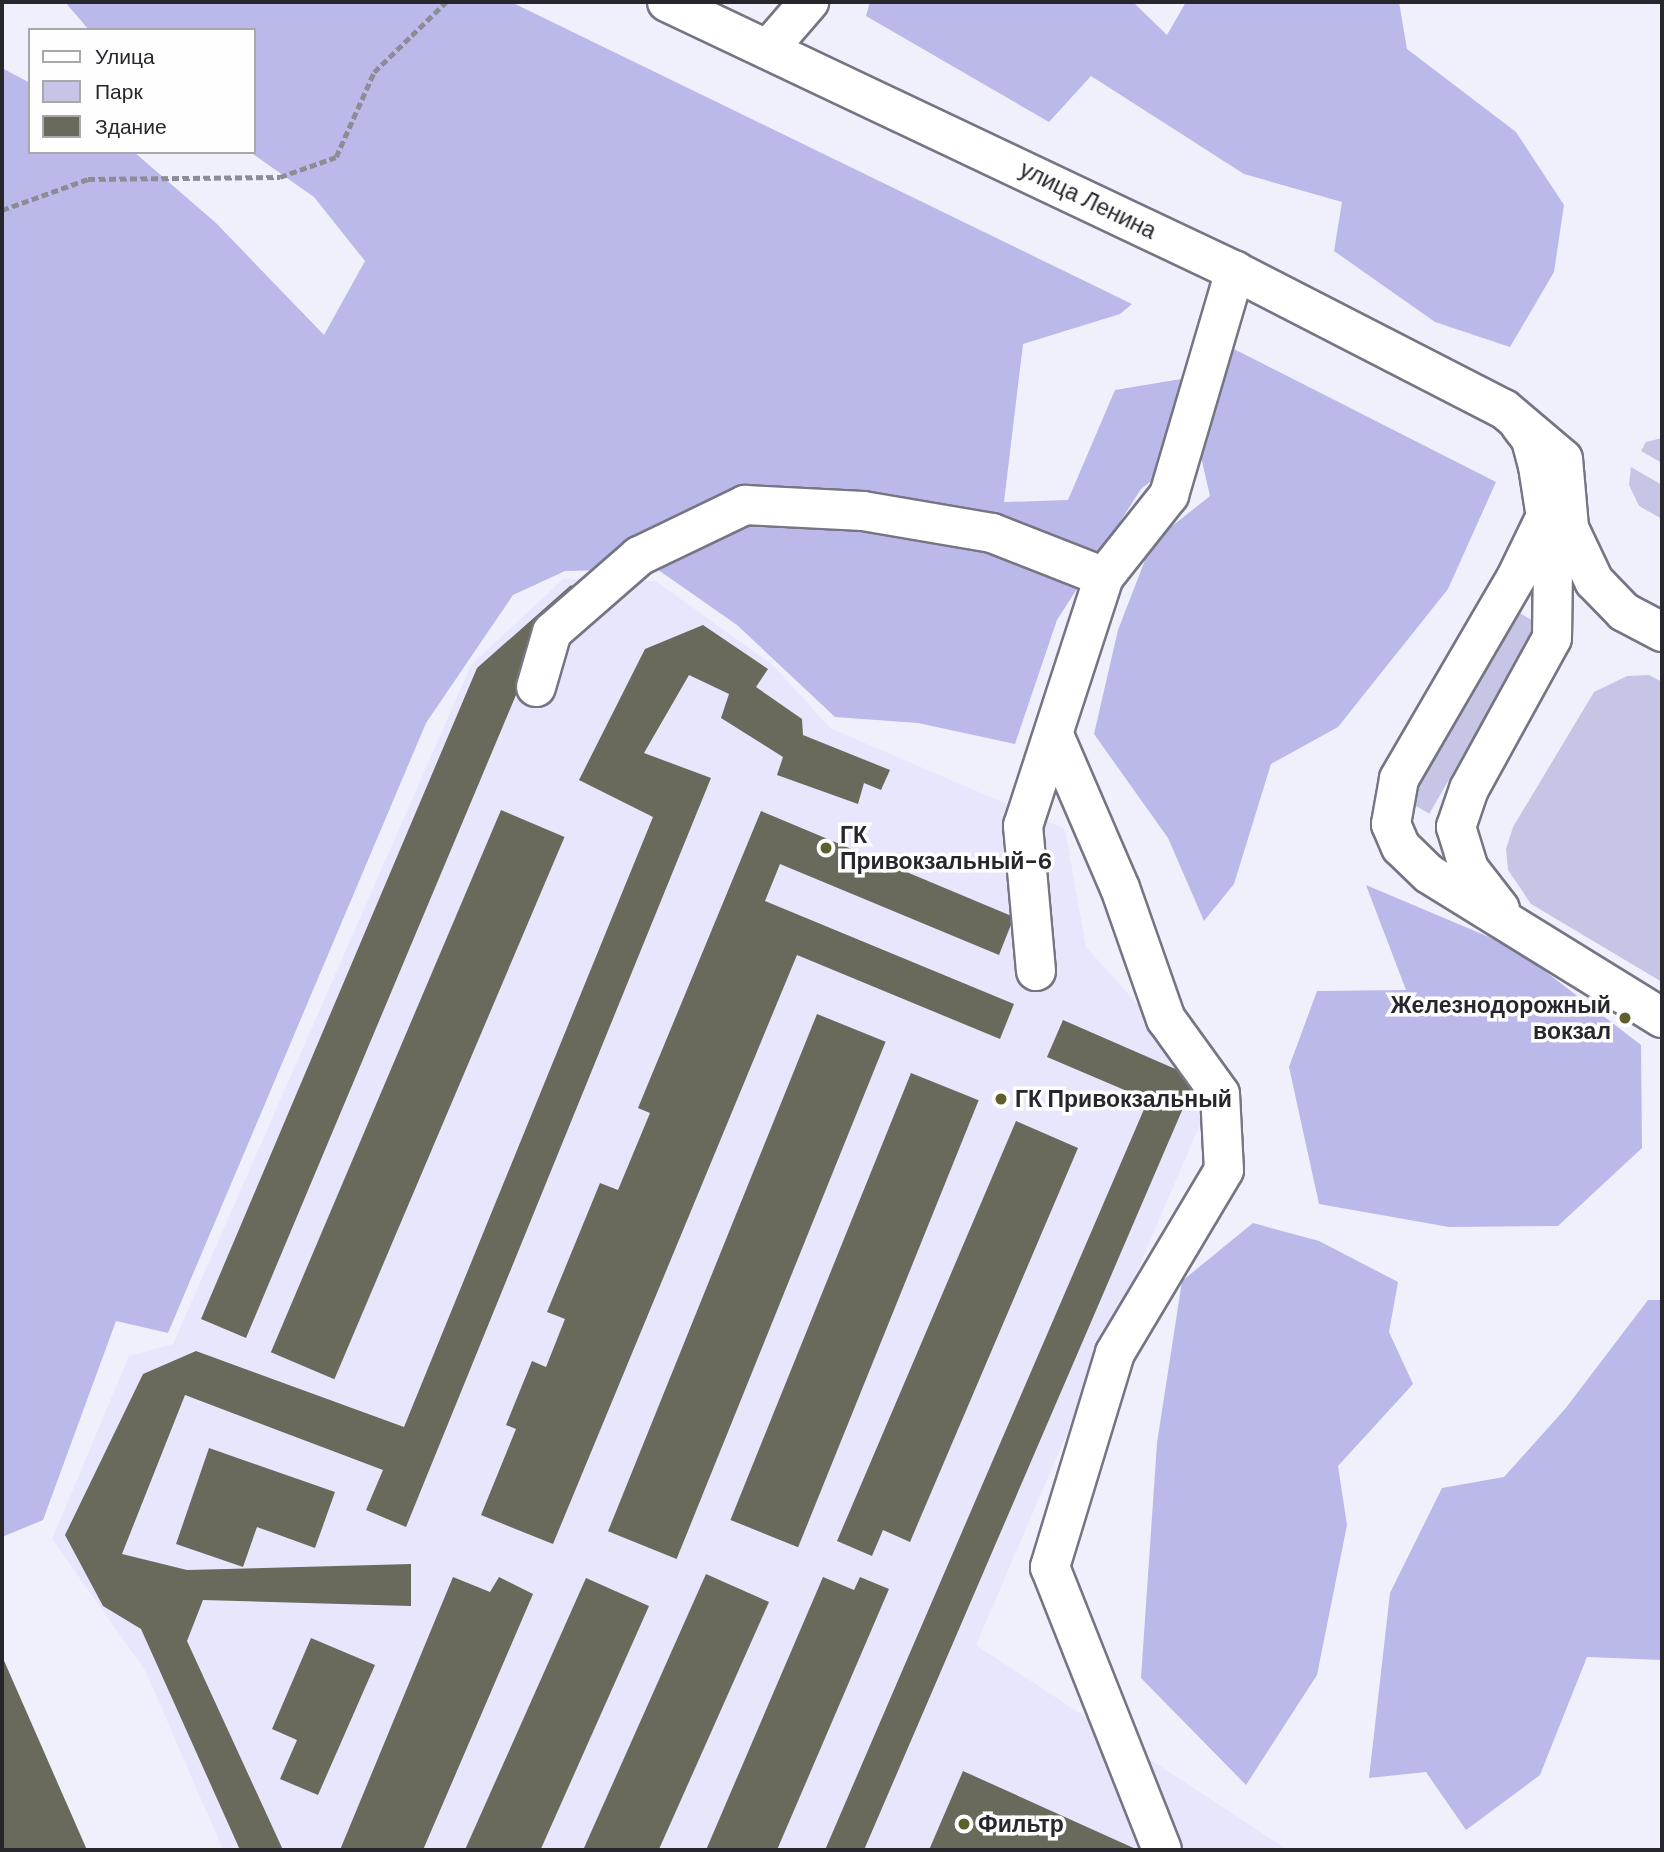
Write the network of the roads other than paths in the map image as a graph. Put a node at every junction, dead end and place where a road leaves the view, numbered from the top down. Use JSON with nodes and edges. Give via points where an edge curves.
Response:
{"nodes":[{"id":1,"x":667,"y":2,"type":"edge"},
{"id":2,"x":809,"y":2,"type":"edge"},
{"id":3,"x":770,"y":47,"type":"junction"},
{"id":4,"x":1235,"y":271,"type":"junction"},
{"id":5,"x":1504,"y":409,"type":"junction"},
{"id":6,"x":1545,"y":517,"type":"junction"},
{"id":7,"x":1104,"y":577,"type":"junction"},
{"id":8,"x":1662,"y":632,"type":"edge"},
{"id":9,"x":536,"y":687,"type":"dead end"},
{"id":10,"x":1054,"y":735,"type":"junction"},
{"id":11,"x":1532,"y":938,"type":"junction"},
{"id":12,"x":1036,"y":971,"type":"dead end"},
{"id":13,"x":1662,"y":1018,"type":"edge"},
{"id":14,"x":1163,"y":1850,"type":"edge"}],
"edges":[{"from":1,"to":3,"type":"street","name":"улица Ленина"},
{"from":2,"to":3,"type":"street"},
{"from":3,"to":4,"type":"street","name":"улица Ленина"},
{"from":4,"to":5,"type":"street","name":"улица Ленина"},
{"from":4,"to":7,"type":"street","via":[[1169,495]]},
{"from":5,"to":6,"type":"street","via":[[1531,439]]},
{"from":5,"to":8,"type":"street","via":[[1563,459],[1569,528],[1594,581],[1624,612]]},
{"from":6,"to":11,"type":"street","via":[[1556,587],[1552,638],[1469,789],[1456,827],[1460,849],[1480,884]]},
{"from":6,"to":11,"type":"street","via":[[1517,576],[1403,771],[1391,811],[1394,834],[1412,862]]},
{"from":7,"to":9,"type":"street","via":[[992,533],[863,511],[745,505],[639,556],[552,632]]},
{"from":7,"to":10,"type":"street"},
{"from":10,"to":12,"type":"street","via":[[1023,826]]},
{"from":10,"to":14,"type":"street","via":[[1119,888],[1166,1018],[1220,1094],[1224,1170],[1115,1353],[1050,1566]]},
{"from":11,"to":13,"type":"street"}]}
